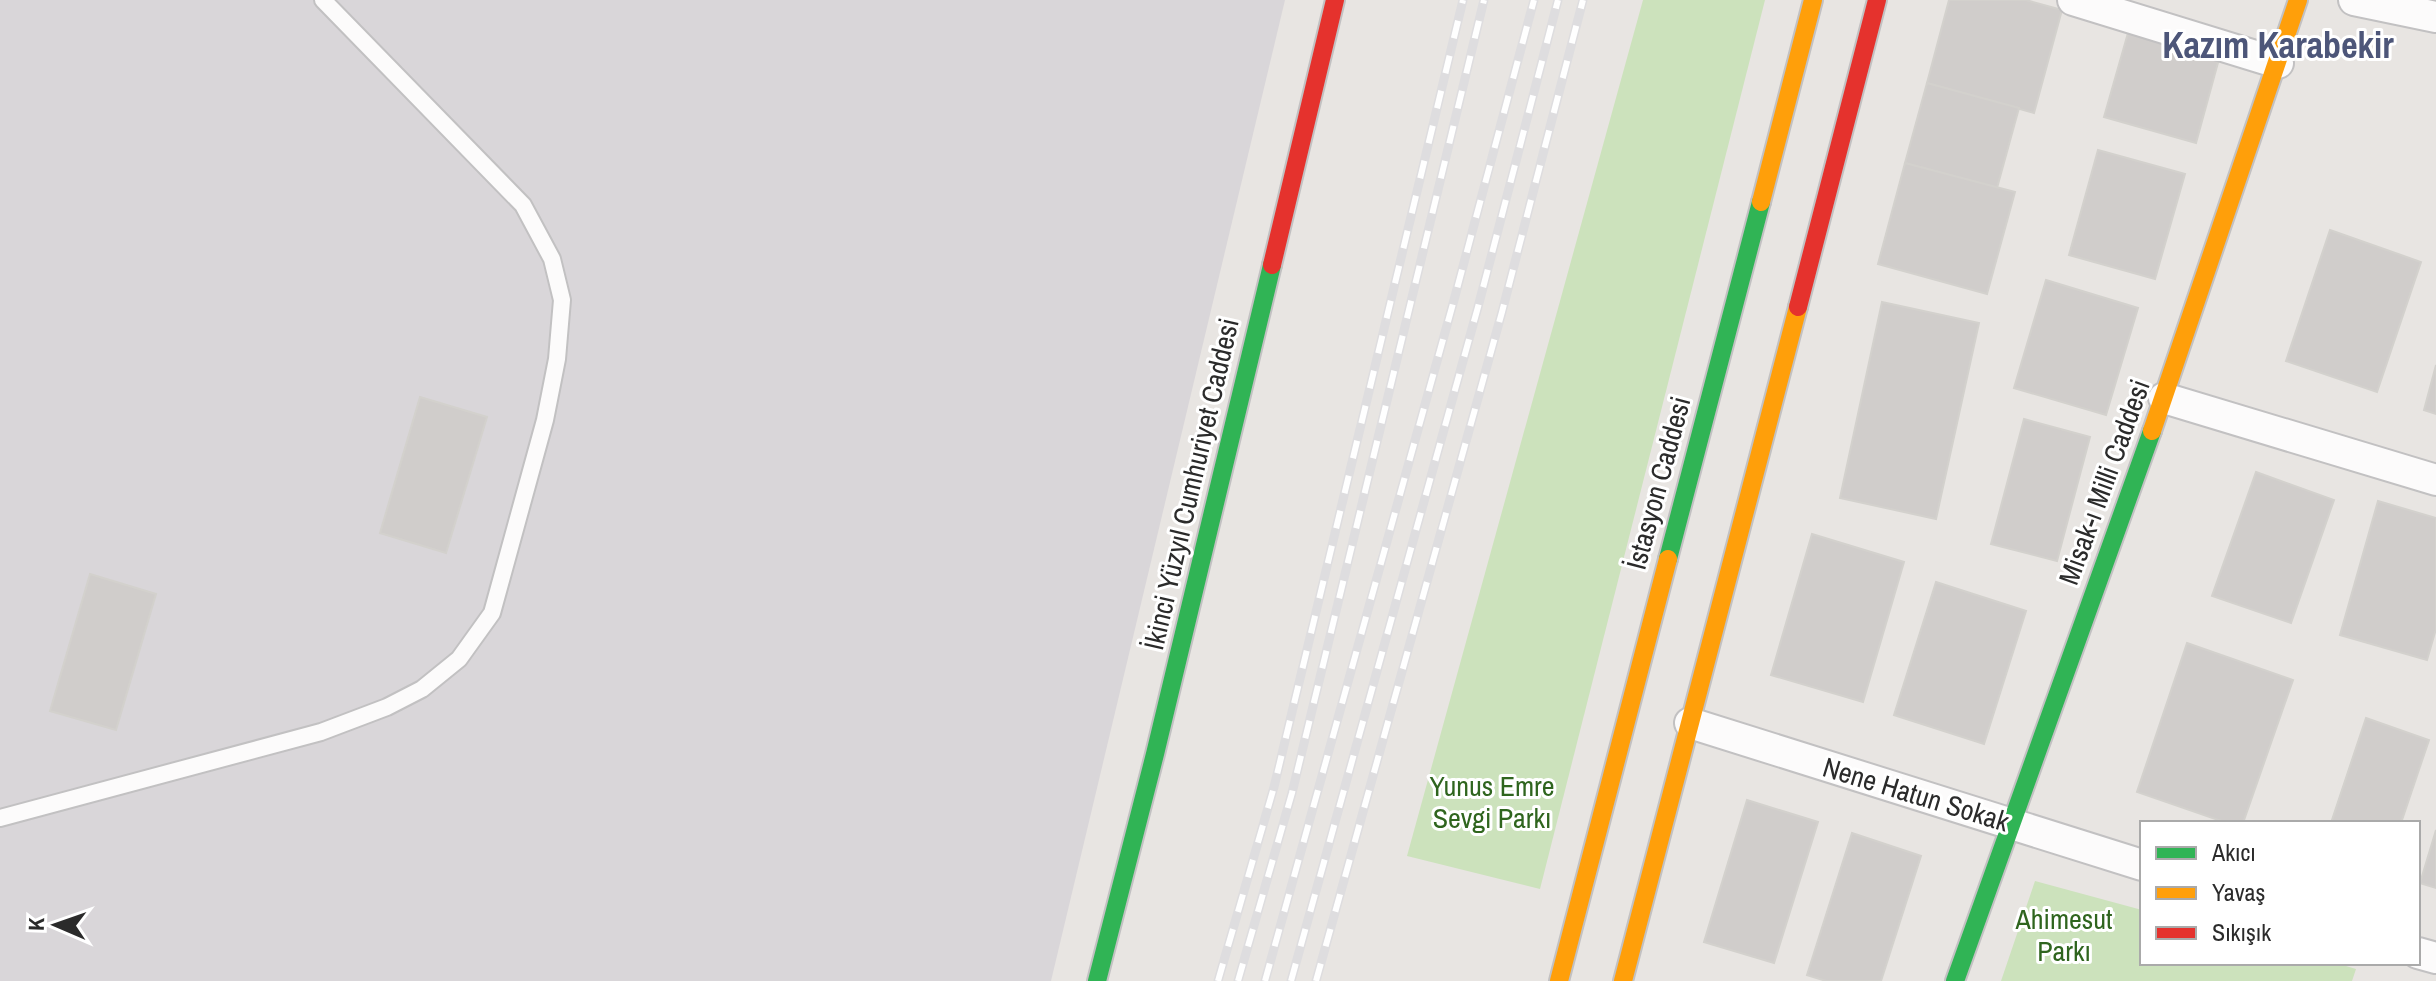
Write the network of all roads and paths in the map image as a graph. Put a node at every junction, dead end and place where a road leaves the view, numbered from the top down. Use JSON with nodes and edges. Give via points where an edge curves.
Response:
{"nodes":[{"id":1,"x":323,"y":0,"type":"edge"},
{"id":2,"x":1335,"y":0,"type":"edge"},
{"id":3,"x":1813,"y":0,"type":"edge"},
{"id":4,"x":1877,"y":0,"type":"edge"},
{"id":5,"x":2073,"y":0,"type":"edge"},
{"id":6,"x":2298,"y":0,"type":"edge"},
{"id":7,"x":2354,"y":0,"type":"edge"},
{"id":8,"x":2436,"y":17,"type":"edge"},
{"id":9,"x":2278,"y":63,"type":"junction"},
{"id":10,"x":2164,"y":398,"type":"junction"},
{"id":11,"x":2436,"y":480,"type":"edge"},
{"id":12,"x":1690,"y":723,"type":"junction"},
{"id":13,"x":0,"y":818,"type":"edge"},
{"id":14,"x":2011,"y":824,"type":"junction"},
{"id":15,"x":2140,"y":864,"type":"edge"},
{"id":16,"x":1097,"y":981,"type":"edge"},
{"id":17,"x":1559,"y":981,"type":"edge"},
{"id":18,"x":1623,"y":981,"type":"edge"},
{"id":19,"x":1955,"y":981,"type":"edge"}],
"edges":[{"from":1,"to":13,"type":"lane","via":[[523,205],[552,259],[562,300],[557,359],[492,613],[459,659],[422,689],[387,707],[321,732]]},
{"from":2,"to":16,"type":"main road","name":"İkinci Yüzyıl Cumhuriyet Caddesi"},
{"from":3,"to":17,"type":"main road","name":"İstasyon Caddesi"},
{"from":4,"to":12,"type":"main road"},
{"from":5,"to":9,"type":"street"},
{"from":6,"to":9,"type":"main road","name":"Misak-ı Milli Caddesi"},
{"from":7,"to":8,"type":"street"},
{"from":9,"to":10,"type":"main road","name":"Misak-ı Milli Caddesi"},
{"from":10,"to":11,"type":"street"},
{"from":10,"to":14,"type":"main road","name":"Misak-ı Milli Caddesi"},
{"from":12,"to":14,"type":"street","name":"Nene Hatun Sokak"},
{"from":12,"to":18,"type":"main road"},
{"from":14,"to":15,"type":"street","name":"Nene Hatun Sokak"},
{"from":14,"to":19,"type":"main road","name":"Misak-ı Milli Caddesi"}]}
